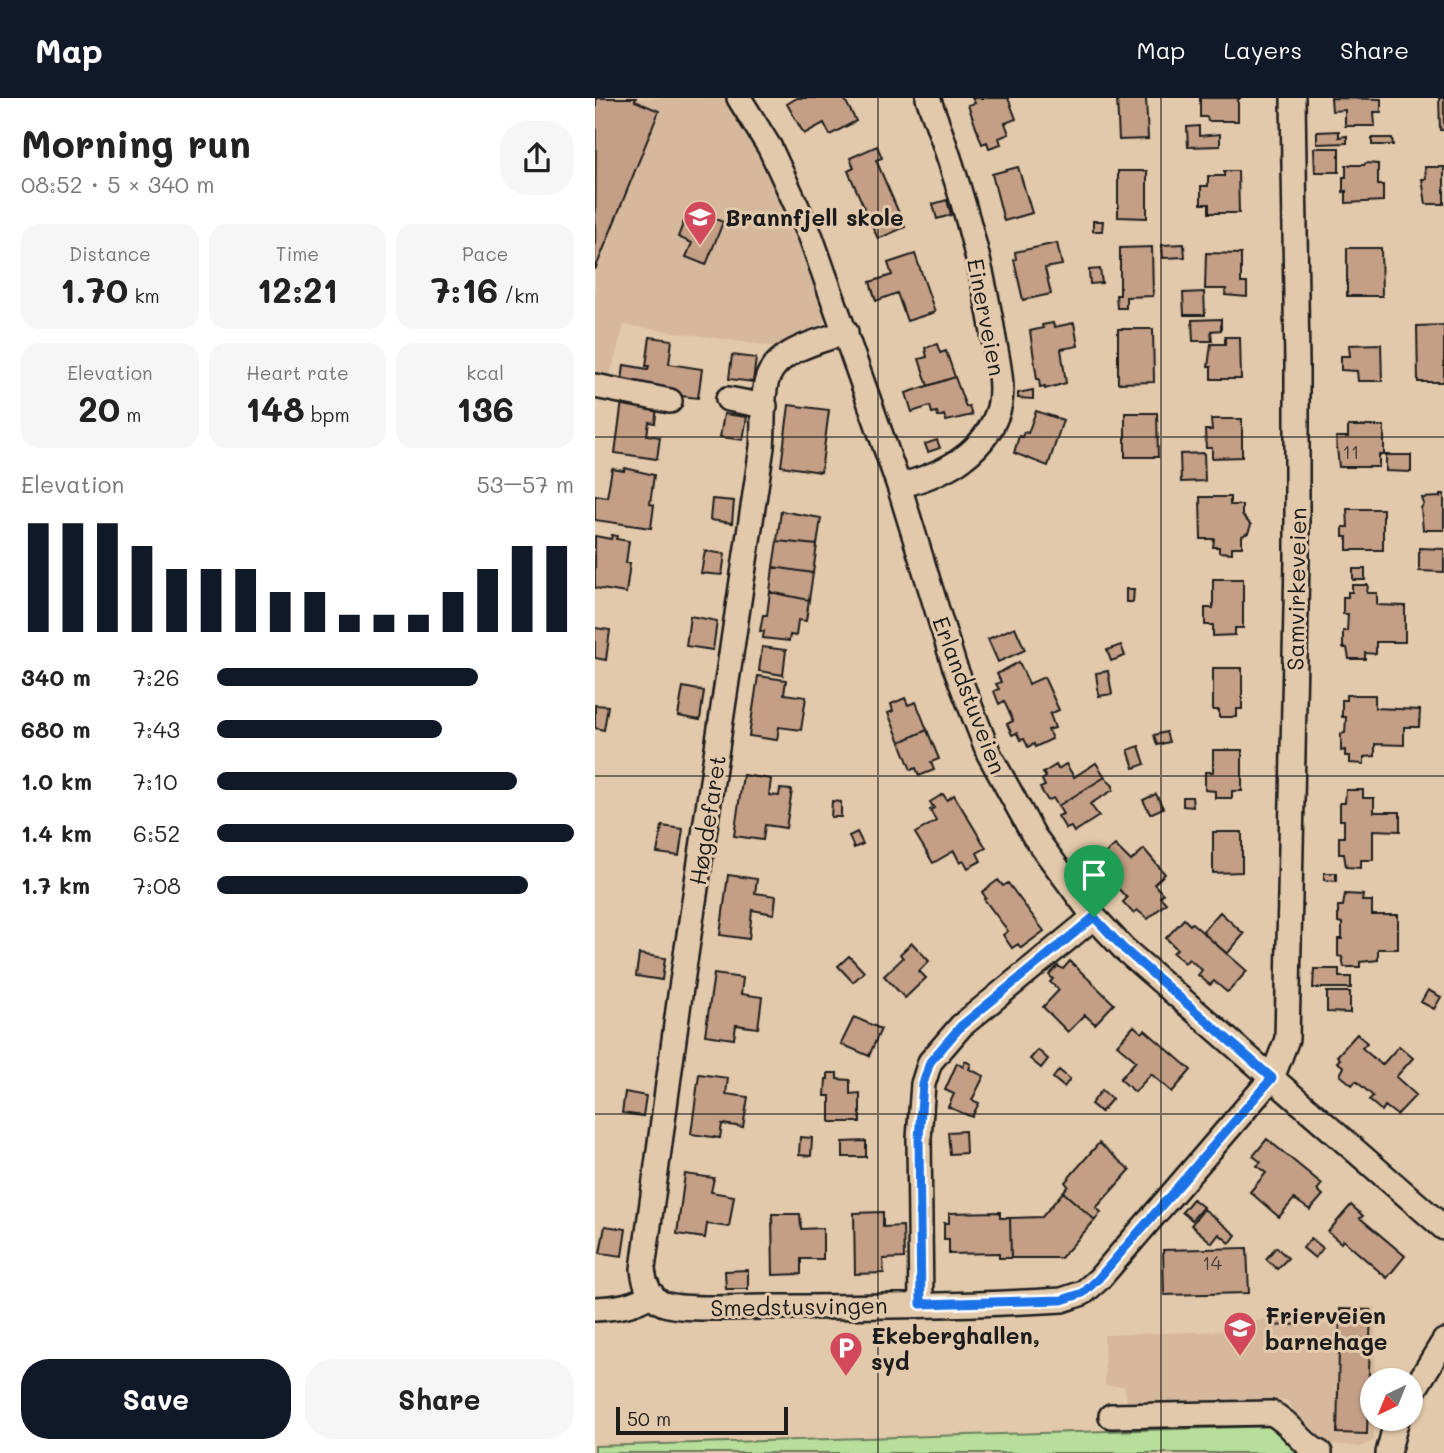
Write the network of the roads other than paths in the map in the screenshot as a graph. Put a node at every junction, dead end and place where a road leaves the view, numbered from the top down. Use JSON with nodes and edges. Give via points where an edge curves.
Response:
{"nodes":[{"id":1,"x":739,"y":98,"type":"edge"},
{"id":2,"x":928,"y":98,"type":"edge"},
{"id":3,"x":1293,"y":98,"type":"edge"},
{"id":4,"x":846,"y":332,"type":"junction"},
{"id":5,"x":595,"y":386,"type":"edge"},
{"id":6,"x":728,"y":399,"type":"dead end"},
{"id":7,"x":670,"y":401,"type":"dead end"},
{"id":8,"x":765,"y":406,"type":"junction"},
{"id":9,"x":899,"y":486,"type":"junction"},
{"id":10,"x":1094,"y":917,"type":"junction"},
{"id":11,"x":1272,"y":1078,"type":"junction"},
{"id":12,"x":1444,"y":1228,"type":"edge"},
{"id":13,"x":652,"y":1294,"type":"junction"},
{"id":14,"x":921,"y":1304,"type":"junction"},
{"id":15,"x":595,"y":1309,"type":"edge"},
{"id":16,"x":1444,"y":1341,"type":"edge"},
{"id":17,"x":1423,"y":1375,"type":"edge"},
{"id":18,"x":1111,"y":1416,"type":"dead end"},
{"id":19,"x":1394,"y":1432,"type":"edge"},
{"id":20,"x":1320,"y":1453,"type":"edge"},
{"id":21,"x":1388,"y":1453,"type":"edge"}],
"edges":[{"from":1,"to":4,"type":"street","name":"Erlandstuveien","via":[[792,191]]},
{"from":2,"to":9,"type":"street","name":"Einerveien","via":[[978,261],[1001,396],[989,430],[971,454]]},
{"from":3,"to":11,"type":"street","name":"Samvirkeveien","via":[[1297,559],[1291,886],[1287,1039]]},
{"from":4,"to":8,"type":"street","name":"Høgdefaret","via":[[808,345],[773,367]]},
{"from":4,"to":9,"type":"street","name":"Erlandstuveien"},
{"from":5,"to":7,"type":"street"},
{"from":6,"to":8,"type":"street"},
{"from":8,"to":13,"type":"street","name":"Høgdefaret","via":[[643,1269]]},
{"from":9,"to":10,"type":"street","name":"Erlandstuveien","via":[[954,665],[985,744],[1034,836]]},
{"from":10,"to":11,"type":"street","name":"Erlandstuveien","via":[[1133,957]]},
{"from":10,"to":14,"type":"street","via":[[961,1026],[930,1062],[923,1084],[919,1138]]},
{"from":11,"to":12,"type":"street","name":"Erlandstuveien"},
{"from":11,"to":14,"type":"street","name":"Smedstusvingen","via":[[1083,1293],[1062,1300]]},
{"from":13,"to":14,"type":"street","name":"Smedstusvingen","via":[[663,1304],[698,1308]]},
{"from":13,"to":15,"type":"street","via":[[627,1307]]},
{"from":16,"to":17,"type":"street"},
{"from":18,"to":20,"type":"street","via":[[1271,1413]]},
{"from":19,"to":21,"type":"street"}]}
